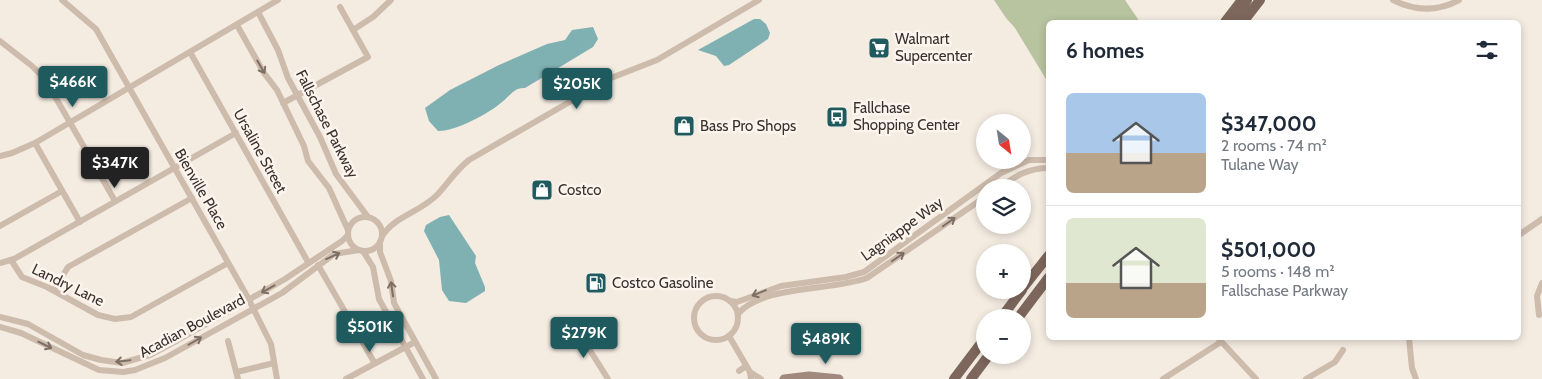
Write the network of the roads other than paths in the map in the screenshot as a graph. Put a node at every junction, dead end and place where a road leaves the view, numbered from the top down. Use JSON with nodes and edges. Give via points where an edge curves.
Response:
{"nodes":[{"id":1,"x":62,"y":0,"type":"edge"},
{"id":2,"x":278,"y":0,"type":"edge"},
{"id":3,"x":391,"y":0,"type":"edge"},
{"id":4,"x":759,"y":0,"type":"edge"},
{"id":5,"x":1242,"y":0,"type":"edge"},
{"id":6,"x":1247,"y":0,"type":"edge"},
{"id":7,"x":1260,"y":0,"type":"edge"},
{"id":8,"x":1393,"y":0,"type":"edge"},
{"id":9,"x":1459,"y":0,"type":"edge"},
{"id":10,"x":340,"y":7,"type":"dead end"},
{"id":11,"x":258,"y":12,"type":"junction"},
{"id":12,"x":1227,"y":20,"type":"edge"},
{"id":13,"x":1236,"y":20,"type":"edge"},
{"id":14,"x":1245,"y":20,"type":"edge"},
{"id":15,"x":237,"y":24,"type":"junction"},
{"id":16,"x":352,"y":30,"type":"junction"},
{"id":17,"x":0,"y":41,"type":"edge"},
{"id":18,"x":190,"y":52,"type":"junction"},
{"id":19,"x":129,"y":88,"type":"junction"},
{"id":20,"x":297,"y":96,"type":"junction"},
{"id":21,"x":283,"y":104,"type":"junction"},
{"id":22,"x":70,"y":123,"type":"junction"},
{"id":23,"x":236,"y":133,"type":"junction"},
{"id":24,"x":35,"y":143,"type":"junction"},
{"id":25,"x":0,"y":156,"type":"edge"},
{"id":26,"x":1046,"y":160,"type":"edge"},
{"id":27,"x":175,"y":168,"type":"junction"},
{"id":28,"x":1046,"y":168,"type":"edge"},
{"id":29,"x":1012,"y":179,"type":"edge"},
{"id":30,"x":62,"y":190,"type":"junction"},
{"id":31,"x":192,"y":198,"type":"junction"},
{"id":32,"x":115,"y":202,"type":"junction"},
{"id":33,"x":976,"y":203,"type":"edge"},
{"id":34,"x":957,"y":205,"type":"junction"},
{"id":35,"x":962,"y":212,"type":"junction"},
{"id":36,"x":370,"y":218,"type":"junction"},
{"id":37,"x":1542,"y":219,"type":"edge"},
{"id":38,"x":396,"y":220,"type":"junction"},
{"id":39,"x":80,"y":222,"type":"junction"},
{"id":40,"x":0,"y":226,"type":"edge"},
{"id":41,"x":348,"y":232,"type":"junction"},
{"id":42,"x":1521,"y":234,"type":"edge"},
{"id":43,"x":381,"y":239,"type":"junction"},
{"id":44,"x":908,"y":241,"type":"junction"},
{"id":45,"x":912,"y":247,"type":"junction"},
{"id":46,"x":361,"y":251,"type":"junction"},
{"id":47,"x":1046,"y":258,"type":"edge"},
{"id":48,"x":11,"y":260,"type":"junction"},
{"id":49,"x":0,"y":262,"type":"edge"},
{"id":50,"x":228,"y":262,"type":"junction"},
{"id":51,"x":308,"y":262,"type":"junction"},
{"id":52,"x":318,"y":265,"type":"junction"},
{"id":53,"x":860,"y":277,"type":"junction"},
{"id":54,"x":779,"y":278,"type":"dead end"},
{"id":55,"x":1031,"y":278,"type":"edge"},
{"id":56,"x":1046,"y":281,"type":"edge"},
{"id":57,"x":1542,"y":284,"type":"edge"},
{"id":58,"x":782,"y":289,"type":"junction"},
{"id":59,"x":54,"y":290,"type":"junction"},
{"id":60,"x":1027,"y":299,"type":"edge"},
{"id":61,"x":249,"y":300,"type":"junction"},
{"id":62,"x":730,"y":301,"type":"junction"},
{"id":63,"x":1030,"y":302,"type":"junction"},
{"id":64,"x":253,"y":308,"type":"junction"},
{"id":65,"x":1025,"y":309,"type":"edge"},
{"id":66,"x":738,"y":314,"type":"junction"},
{"id":67,"x":1539,"y":314,"type":"dead end"},
{"id":68,"x":0,"y":317,"type":"edge"},
{"id":69,"x":0,"y":327,"type":"edge"},
{"id":70,"x":576,"y":328,"type":"dead end"},
{"id":71,"x":698,"y":329,"type":"junction"},
{"id":72,"x":690,"y":333,"type":"dead end"},
{"id":73,"x":728,"y":336,"type":"junction"},
{"id":74,"x":1220,"y":340,"type":"edge"},
{"id":75,"x":1409,"y":340,"type":"edge"},
{"id":76,"x":228,"y":341,"type":"dead end"},
{"id":77,"x":415,"y":342,"type":"junction"},
{"id":78,"x":406,"y":347,"type":"junction"},
{"id":79,"x":976,"y":350,"type":"edge"},
{"id":80,"x":1342,"y":350,"type":"dead end"},
{"id":81,"x":374,"y":362,"type":"junction"},
{"id":82,"x":274,"y":363,"type":"junction"},
{"id":83,"x":982,"y":364,"type":"edge"},
{"id":84,"x":738,"y":371,"type":"dead end"},
{"id":85,"x":749,"y":373,"type":"edge"},
{"id":86,"x":238,"y":376,"type":"edge"},
{"id":87,"x":277,"y":379,"type":"edge"},
{"id":88,"x":346,"y":379,"type":"edge"},
{"id":89,"x":424,"y":379,"type":"edge"},
{"id":90,"x":436,"y":379,"type":"edge"},
{"id":91,"x":608,"y":379,"type":"edge"},
{"id":92,"x":761,"y":379,"type":"edge"},
{"id":93,"x":784,"y":379,"type":"edge"},
{"id":94,"x":839,"y":379,"type":"edge"},
{"id":95,"x":954,"y":379,"type":"edge"},
{"id":96,"x":971,"y":379,"type":"edge"},
{"id":97,"x":1163,"y":379,"type":"edge"},
{"id":98,"x":1256,"y":379,"type":"edge"},
{"id":99,"x":1306,"y":379,"type":"edge"},
{"id":100,"x":1416,"y":379,"type":"edge"}],
"edges":[{"from":1,"to":19,"type":"street","name":"Bienville Place","via":[[96,29]]},
{"from":2,"to":11,"type":"street"},
{"from":3,"to":16,"type":"street"},
{"from":4,"to":38,"type":"street","via":[[657,60],[611,78],[469,160],[430,200]]},
{"from":5,"to":12,"type":"main road"},
{"from":6,"to":13,"type":"main road"},
{"from":7,"to":14,"type":"main road"},
{"from":8,"to":9,"type":"street","via":[[1407,7],[1425,10]]},
{"from":10,"to":16,"type":"street"},
{"from":11,"to":15,"type":"street"},
{"from":11,"to":20,"type":"street","name":"Fallschase Parkway"},
{"from":15,"to":18,"type":"street"},
{"from":15,"to":21,"type":"street","name":"Fallschase Parkway","one_way":true},
{"from":16,"to":20,"type":"street","via":[[368,57]]},
{"from":17,"to":22,"type":"street","via":[[40,73]]},
{"from":18,"to":19,"type":"street"},
{"from":18,"to":23,"type":"street","name":"Ursaline Street"},
{"from":19,"to":22,"type":"street"},
{"from":19,"to":27,"type":"street","name":"Bienville Place"},
{"from":20,"to":21,"type":"street"},
{"from":20,"to":36,"type":"street","name":"Fallschase Parkway","via":[[341,183]]},
{"from":21,"to":41,"type":"street","name":"Fallschase Parkway","via":[[308,161],[329,188]]},
{"from":22,"to":24,"type":"street"},
{"from":22,"to":32,"type":"street"},
{"from":23,"to":27,"type":"street"},
{"from":23,"to":51,"type":"street","name":"Ursaline Street"},
{"from":24,"to":25,"type":"street"},
{"from":24,"to":30,"type":"street"},
{"from":26,"to":34,"type":"street","name":"Lagniappe Way","via":[[1029,160],[1014,165]]},
{"from":27,"to":31,"type":"street","name":"Bienville Place"},
{"from":27,"to":32,"type":"street"},
{"from":28,"to":29,"type":"street","via":[[1034,168]]},
{"from":30,"to":39,"type":"street"},
{"from":30,"to":40,"type":"street"},
{"from":31,"to":50,"type":"street","name":"Bienville Place"},
{"from":31,"to":59,"type":"street","via":[[68,267]]},
{"from":32,"to":39,"type":"street"},
{"from":33,"to":35,"type":"street","name":"Lagniappe Way"},
{"from":34,"to":35,"type":"street"},
{"from":34,"to":44,"type":"street","name":"Lagniappe Way"},
{"from":45,"to":35,"type":"street","name":"Lagniappe Way","one_way":true},
{"from":36,"to":38,"type":"street"},
{"from":36,"to":41,"type":"street","via":[[355,220]]},
{"from":36,"to":43,"type":"street","via":[[380,226]]},
{"from":37,"to":42,"type":"street"},
{"from":38,"to":43,"type":"street"},
{"from":39,"to":48,"type":"street"},
{"from":41,"to":46,"type":"street","via":[[351,244]]},
{"from":41,"to":51,"type":"street","name":"Acadian Boulevard","via":[[342,241]]},
{"from":43,"to":46,"type":"street","via":[[373,249]]},
{"from":77,"to":43,"type":"street","one_way":true,"via":[[394,303],[390,276],[380,252]]},
{"from":44,"to":45,"type":"street"},
{"from":44,"to":53,"type":"street","name":"Lagniappe Way"},
{"from":53,"to":45,"type":"street","name":"Lagniappe Way","one_way":true,"via":[[877,272]]},
{"from":52,"to":46,"type":"street","name":"Acadian Boulevard","one_way":true,"via":[[334,254]]},
{"from":46,"to":78,"type":"street","via":[[373,268],[379,299]]},
{"from":47,"to":55,"type":"main road"},
{"from":48,"to":49,"type":"street"},
{"from":48,"to":59,"type":"street","name":"Landry Lane","via":[[22,277]]},
{"from":50,"to":59,"type":"street","name":"Landry Lane","via":[[123,319],[98,315]]},
{"from":50,"to":61,"type":"street","name":"Bienville Place"},
{"from":51,"to":61,"type":"street","name":"Acadian Boulevard","one_way":true},
{"from":52,"to":64,"type":"street","name":"Acadian Boulevard","via":[[282,293]]},
{"from":52,"to":81,"type":"street"},
{"from":53,"to":58,"type":"street","name":"Lagniappe Way"},
{"from":54,"to":58,"type":"street"},
{"from":56,"to":63,"type":"main road"},
{"from":57,"to":67,"type":"street","via":[[1537,296]]},
{"from":58,"to":62,"type":"street","name":"Lagniappe Way","one_way":true,"via":[[737,302]]},
{"from":58,"to":66,"type":"street","name":"Lagniappe Way","via":[[743,308]]},
{"from":60,"to":63,"type":"main road"},
{"from":61,"to":64,"type":"street","name":"Bienville Place"},
{"from":61,"to":68,"type":"street","name":"Acadian Boulevard","one_way":true,"via":[[150,355],[122,363],[83,355],[28,324]]},
{"from":62,"to":66,"type":"street"},
{"from":62,"to":71,"type":"street","via":[[716,296],[702,302],[695,314]]},
{"from":63,"to":65,"type":"main road"},
{"from":69,"to":64,"type":"street","name":"Acadian Boulevard","one_way":true,"via":[[21,333],[99,370],[123,372],[165,358]]},
{"from":64,"to":82,"type":"street","name":"Bienville Place","via":[[271,344]]},
{"from":66,"to":73,"type":"street","via":[[736,328]]},
{"from":70,"to":91,"type":"street"},
{"from":71,"to":72,"type":"street"},
{"from":71,"to":73,"type":"street","via":[[715,340]]},
{"from":73,"to":85,"type":"street"},
{"from":74,"to":97,"type":"street"},
{"from":74,"to":98,"type":"street"},
{"from":75,"to":100,"type":"street"},
{"from":76,"to":86,"type":"street"},
{"from":77,"to":78,"type":"street"},
{"from":77,"to":90,"type":"street"},
{"from":78,"to":81,"type":"street"},
{"from":78,"to":89,"type":"street"},
{"from":79,"to":95,"type":"main road"},
{"from":80,"to":99,"type":"street","via":[[1335,362]]},
{"from":81,"to":88,"type":"street"},
{"from":82,"to":86,"type":"street"},
{"from":82,"to":87,"type":"street","name":"Bienville Place"},
{"from":83,"to":96,"type":"main road"},
{"from":84,"to":85,"type":"street"},
{"from":85,"to":92,"type":"street"},
{"from":93,"to":94,"type":"main road","via":[[810,376]]}]}
